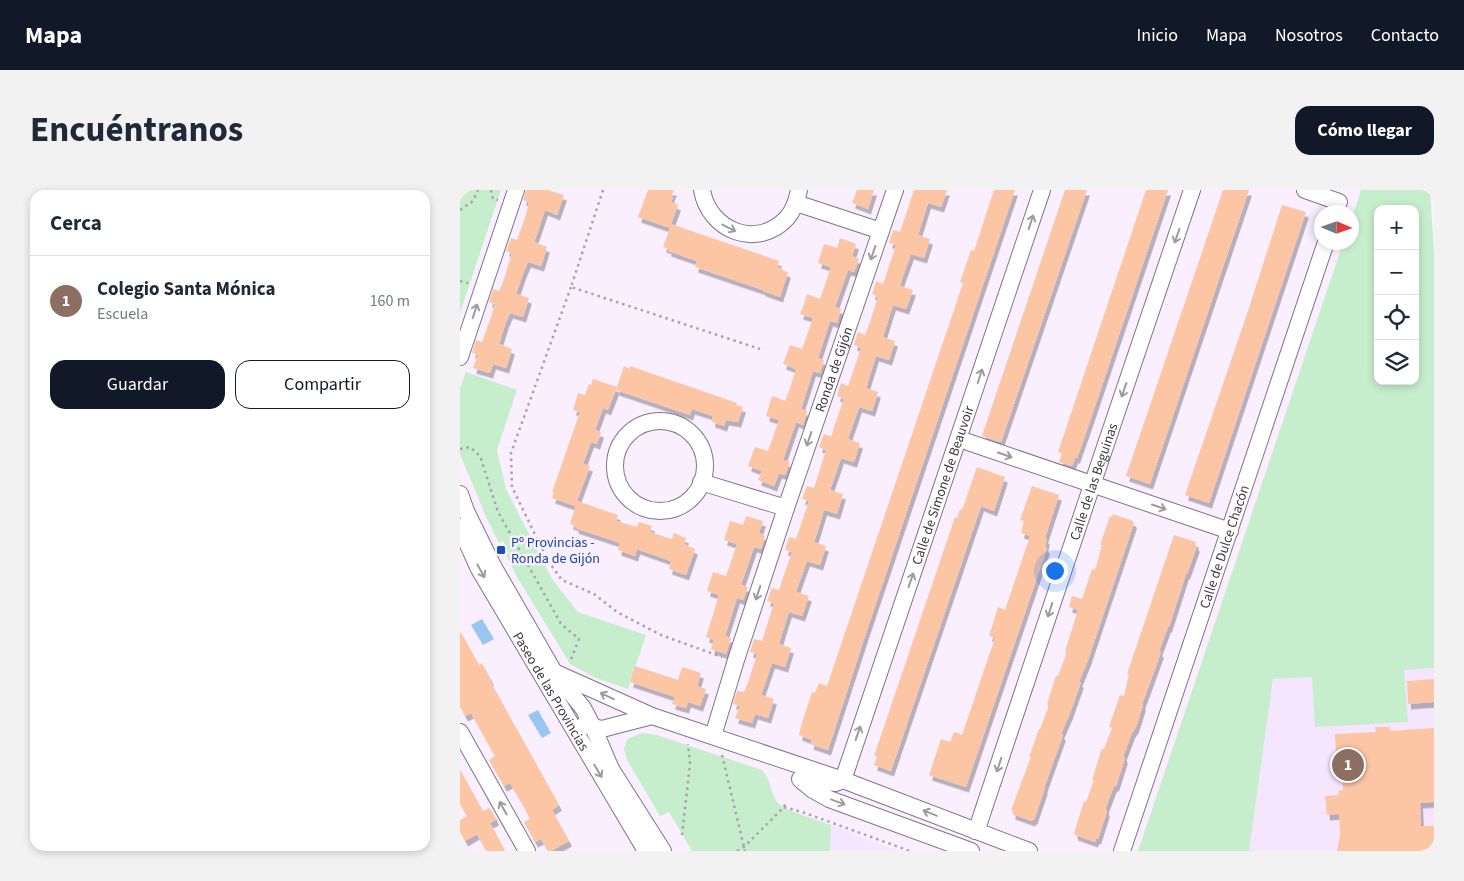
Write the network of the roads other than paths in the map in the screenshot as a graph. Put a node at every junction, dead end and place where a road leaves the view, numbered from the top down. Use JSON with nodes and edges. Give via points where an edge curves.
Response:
{"nodes":[{"id":1,"x":516,"y":190,"type":"edge"},
{"id":2,"x":702,"y":190,"type":"edge"},
{"id":3,"x":895,"y":190,"type":"edge"},
{"id":4,"x":1042,"y":190,"type":"edge"},
{"id":5,"x":1192,"y":190,"type":"edge"},
{"id":6,"x":1304,"y":190,"type":"edge"},
{"id":7,"x":797,"y":197,"type":"edge"},
{"id":8,"x":1339,"y":201,"type":"edge"},
{"id":9,"x":881,"y":231,"type":"junction"},
{"id":10,"x":1323,"y":250,"type":"edge"},
{"id":11,"x":460,"y":357,"type":"edge"},
{"id":12,"x":959,"y":439,"type":"junction"},
{"id":13,"x":702,"y":482,"type":"junction"},
{"id":14,"x":1092,"y":484,"type":"junction"},
{"id":15,"x":460,"y":494,"type":"edge"},
{"id":16,"x":786,"y":508,"type":"junction"},
{"id":17,"x":460,"y":528,"type":"edge"},
{"id":18,"x":1230,"y":532,"type":"junction"},
{"id":19,"x":561,"y":668,"type":"junction"},
{"id":20,"x":564,"y":714,"type":"junction"},
{"id":21,"x":652,"y":716,"type":"junction"},
{"id":22,"x":604,"y":727,"type":"junction"},
{"id":23,"x":460,"y":732,"type":"edge"},
{"id":24,"x":713,"y":736,"type":"junction"},
{"id":25,"x":769,"y":756,"type":"junction"},
{"id":26,"x":800,"y":779,"type":"junction"},
{"id":27,"x":843,"y":780,"type":"junction"},
{"id":28,"x":975,"y":831,"type":"junction"},
{"id":29,"x":526,"y":851,"type":"edge"},
{"id":30,"x":646,"y":851,"type":"edge"},
{"id":31,"x":663,"y":851,"type":"edge"},
{"id":32,"x":971,"y":851,"type":"edge"},
{"id":33,"x":1029,"y":851,"type":"edge"},
{"id":34,"x":1122,"y":851,"type":"edge"}],
"edges":[{"from":11,"to":1,"type":"street","one_way":true},
{"from":2,"to":7,"type":"street","one_way":true,"via":[[706,207],[716,220],[729,230],[744,234],[761,234],[776,228],[788,217]]},
{"from":3,"to":9,"type":"street","name":"Ronda de Gijón"},
{"from":12,"to":4,"type":"street","name":"Calle de Simone de Beauvoir","one_way":true},
{"from":5,"to":14,"type":"street","name":"Calle de las Beguinas","one_way":true},
{"from":6,"to":8,"type":"street"},
{"from":7,"to":9,"type":"street"},
{"from":9,"to":16,"type":"street","name":"Ronda de Gijón","one_way":true},
{"from":10,"to":18,"type":"street","name":"Calle de Dulce Chacón"},
{"from":12,"to":14,"type":"street","one_way":true},
{"from":27,"to":12,"type":"street","name":"Calle de Simone de Beauvoir","one_way":true},
{"from":13,"to":13,"type":"street","via":[[703,454],[697,441],[676,424],[648,422],[624,438],[618,450],[616,478],[632,501],[644,508],[672,509],[684,503]]},
{"from":13,"to":16,"type":"street"},
{"from":14,"to":18,"type":"street","one_way":true},
{"from":14,"to":28,"type":"street","name":"Calle de las Beguinas","one_way":true},
{"from":15,"to":19,"type":"street","name":"Paseo de las Provincias","via":[[493,566]]},
{"from":16,"to":24,"type":"street","name":"Ronda de Gijón","one_way":true},
{"from":17,"to":20,"type":"street","name":"Paseo de las Provincias","one_way":true,"via":[[479,568]]},
{"from":18,"to":34,"type":"street","name":"Calle de Dulce Chacón"},
{"from":21,"to":19,"type":"street","one_way":true},
{"from":19,"to":22,"type":"street","name":"Paseo de las Provincias","via":[[583,708]]},
{"from":20,"to":22,"type":"street","via":[[580,724]]},
{"from":20,"to":30,"type":"street","name":"Paseo de las Provincias","one_way":true},
{"from":21,"to":22,"type":"street"},
{"from":21,"to":24,"type":"street"},
{"from":22,"to":31,"type":"street","via":[[611,747],[611,769]]},
{"from":29,"to":23,"type":"street","one_way":true},
{"from":24,"to":25,"type":"street"},
{"from":25,"to":26,"type":"street"},
{"from":25,"to":27,"type":"street"},
{"from":26,"to":27,"type":"street","via":[[836,783]]},
{"from":26,"to":32,"type":"street","one_way":true,"via":[[829,799]]},
{"from":28,"to":27,"type":"street","one_way":true},
{"from":28,"to":33,"type":"street"}]}
